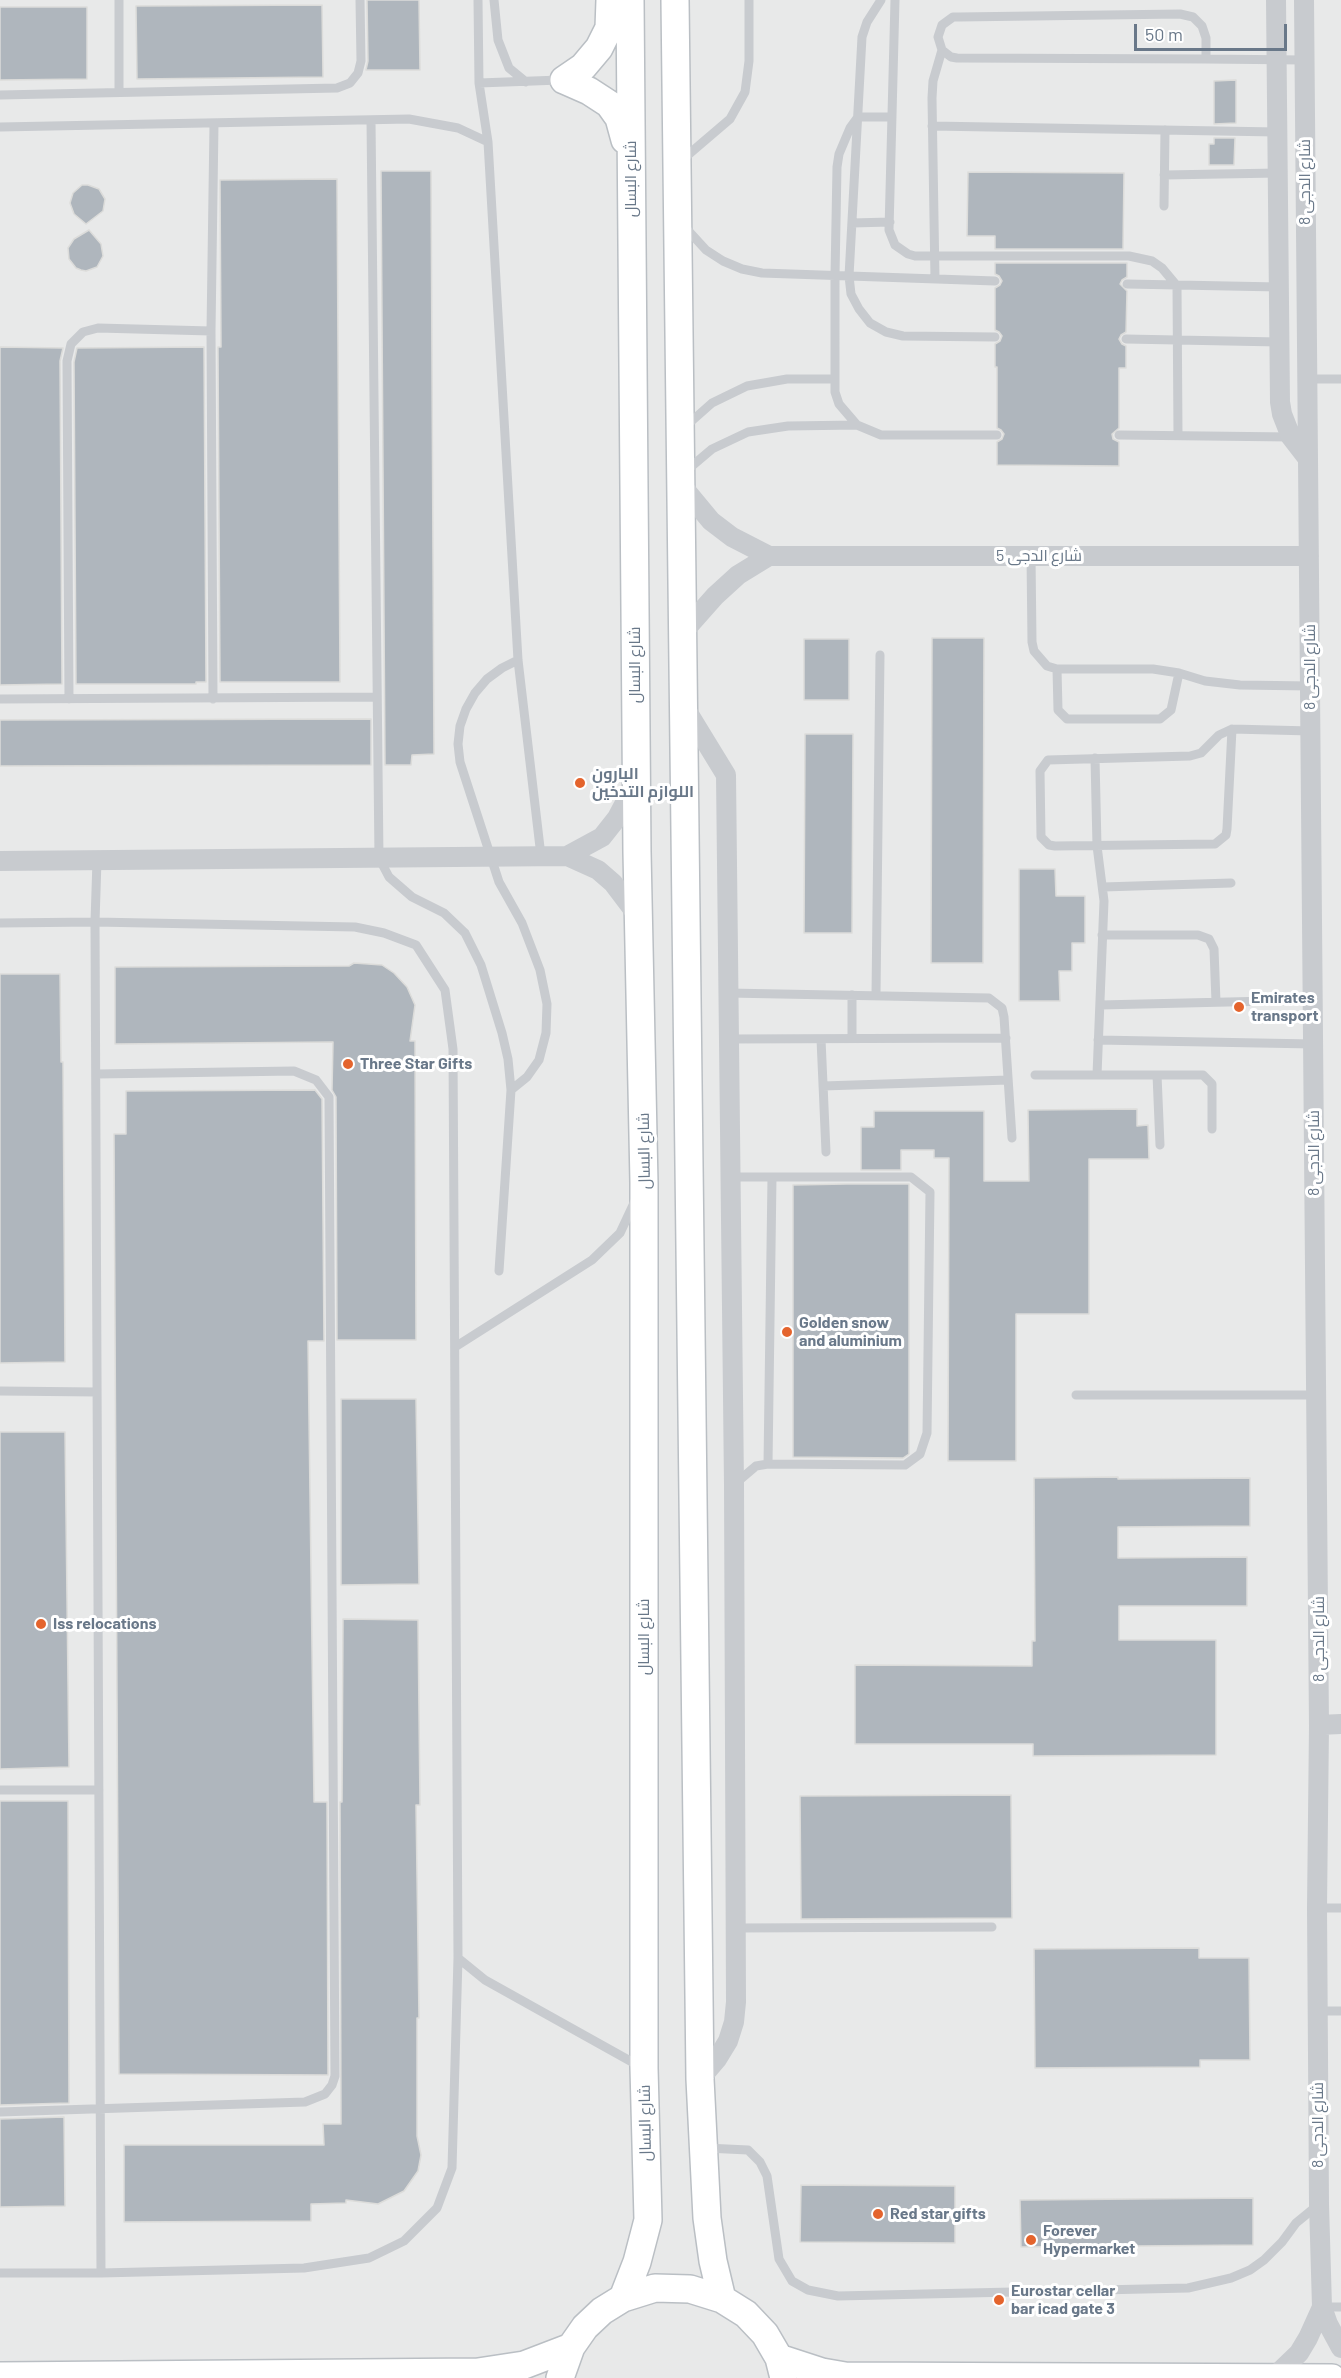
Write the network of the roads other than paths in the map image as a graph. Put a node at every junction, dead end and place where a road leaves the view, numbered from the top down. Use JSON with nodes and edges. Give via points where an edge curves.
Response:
{"nodes":[{"id":1,"x":119,"y":0,"type":"edge"},
{"id":2,"x":360,"y":0,"type":"edge"},
{"id":3,"x":478,"y":0,"type":"edge"},
{"id":4,"x":494,"y":0,"type":"edge"},
{"id":5,"x":610,"y":0,"type":"edge"},
{"id":6,"x":630,"y":0,"type":"edge"},
{"id":7,"x":675,"y":0,"type":"edge"},
{"id":8,"x":749,"y":0,"type":"edge"},
{"id":9,"x":881,"y":0,"type":"edge"},
{"id":10,"x":896,"y":0,"type":"edge"},
{"id":11,"x":1276,"y":0,"type":"edge"},
{"id":12,"x":1304,"y":0,"type":"edge"},
{"id":13,"x":942,"y":50,"type":"junction"},
{"id":14,"x":1206,"y":59,"type":"junction"},
{"id":15,"x":1276,"y":60,"type":"junction"},
{"id":16,"x":1304,"y":60,"type":"junction"},
{"id":17,"x":564,"y":80,"type":"junction"},
{"id":18,"x":479,"y":82,"type":"junction"},
{"id":19,"x":526,"y":82,"type":"junction"},
{"id":20,"x":119,"y":92,"type":"junction"},
{"id":21,"x":0,"y":95,"type":"edge"},
{"id":22,"x":858,"y":117,"type":"junction"},
{"id":23,"x":892,"y":117,"type":"junction"},
{"id":24,"x":371,"y":120,"type":"junction"},
{"id":25,"x":214,"y":124,"type":"junction"},
{"id":26,"x":932,"y":126,"type":"junction"},
{"id":27,"x":0,"y":127,"type":"edge"},
{"id":28,"x":1164,"y":130,"type":"junction"},
{"id":29,"x":1277,"y":132,"type":"junction"},
{"id":30,"x":488,"y":142,"type":"junction"},
{"id":31,"x":678,"y":163,"type":"junction"},
{"id":32,"x":631,"y":164,"type":"junction"},
{"id":33,"x":1278,"y":173,"type":"junction"},
{"id":34,"x":1164,"y":175,"type":"junction"},
{"id":35,"x":1164,"y":206,"type":"dead end"},
{"id":36,"x":679,"y":219,"type":"junction"},
{"id":37,"x":890,"y":222,"type":"junction"},
{"id":38,"x":852,"y":223,"type":"junction"},
{"id":39,"x":934,"y":256,"type":"junction"},
{"id":40,"x":834,"y":276,"type":"junction"},
{"id":41,"x":849,"y":276,"type":"junction"},
{"id":42,"x":935,"y":279,"type":"junction"},
{"id":43,"x":995,"y":280,"type":"dead end"},
{"id":44,"x":1127,"y":284,"type":"dead end"},
{"id":45,"x":1177,"y":286,"type":"junction"},
{"id":46,"x":1279,"y":287,"type":"junction"},
{"id":47,"x":211,"y":331,"type":"junction"},
{"id":48,"x":995,"y":337,"type":"dead end"},
{"id":49,"x":1126,"y":339,"type":"dead end"},
{"id":50,"x":1178,"y":340,"type":"junction"},
{"id":51,"x":1279,"y":342,"type":"junction"},
{"id":52,"x":833,"y":379,"type":"junction"},
{"id":53,"x":1307,"y":379,"type":"junction"},
{"id":54,"x":1341,"y":379,"type":"edge"},
{"id":55,"x":857,"y":425,"type":"junction"},
{"id":56,"x":682,"y":430,"type":"junction"},
{"id":57,"x":997,"y":435,"type":"dead end"},
{"id":58,"x":1119,"y":435,"type":"dead end"},
{"id":59,"x":1178,"y":435,"type":"junction"},
{"id":60,"x":1291,"y":437,"type":"junction"},
{"id":61,"x":1308,"y":459,"type":"junction"},
{"id":62,"x":682,"y":481,"type":"junction"},
{"id":63,"x":769,"y":556,"type":"junction"},
{"id":64,"x":1031,"y":556,"type":"junction"},
{"id":65,"x":1309,"y":556,"type":"junction"},
{"id":66,"x":684,"y":631,"type":"junction"},
{"id":67,"x":880,"y":655,"type":"dead end"},
{"id":68,"x":518,"y":660,"type":"junction"},
{"id":69,"x":1057,"y":669,"type":"junction"},
{"id":70,"x":1179,"y":673,"type":"junction"},
{"id":71,"x":1310,"y":686,"type":"junction"},
{"id":72,"x":377,"y":697,"type":"junction"},
{"id":73,"x":0,"y":699,"type":"edge"},
{"id":74,"x":69,"y":699,"type":"junction"},
{"id":75,"x":213,"y":699,"type":"junction"},
{"id":76,"x":685,"y":708,"type":"junction"},
{"id":77,"x":1232,"y":729,"type":"junction"},
{"id":78,"x":1311,"y":731,"type":"junction"},
{"id":79,"x":1095,"y":758,"type":"junction"},
{"id":80,"x":636,"y":782,"type":"junction"},
{"id":81,"x":1097,"y":846,"type":"junction"},
{"id":82,"x":541,"y":856,"type":"junction"},
{"id":83,"x":567,"y":856,"type":"junction"},
{"id":84,"x":379,"y":858,"type":"junction"},
{"id":85,"x":491,"y":858,"type":"junction"},
{"id":86,"x":97,"y":860,"type":"junction"},
{"id":87,"x":0,"y":861,"type":"edge"},
{"id":88,"x":1231,"y":883,"type":"dead end"},
{"id":89,"x":1103,"y":887,"type":"junction"},
{"id":90,"x":638,"y":916,"type":"junction"},
{"id":91,"x":95,"y":922,"type":"junction"},
{"id":92,"x":0,"y":923,"type":"edge"},
{"id":93,"x":1102,"y":935,"type":"junction"},
{"id":94,"x":728,"y":993,"type":"junction"},
{"id":95,"x":852,"y":995,"type":"junction"},
{"id":96,"x":876,"y":995,"type":"junction"},
{"id":97,"x":1313,"y":1000,"type":"junction"},
{"id":98,"x":1216,"y":1002,"type":"junction"},
{"id":99,"x":1100,"y":1005,"type":"junction"},
{"id":100,"x":852,"y":1038,"type":"junction"},
{"id":101,"x":1006,"y":1038,"type":"junction"},
{"id":102,"x":821,"y":1039,"type":"junction"},
{"id":103,"x":729,"y":1040,"type":"junction"},
{"id":104,"x":1098,"y":1040,"type":"junction"},
{"id":105,"x":1313,"y":1044,"type":"junction"},
{"id":106,"x":97,"y":1074,"type":"junction"},
{"id":107,"x":1035,"y":1075,"type":"dead end"},
{"id":108,"x":1097,"y":1075,"type":"junction"},
{"id":109,"x":1157,"y":1075,"type":"junction"},
{"id":110,"x":1008,"y":1080,"type":"junction"},
{"id":111,"x":823,"y":1086,"type":"junction"},
{"id":112,"x":511,"y":1090,"type":"junction"},
{"id":113,"x":1212,"y":1130,"type":"dead end"},
{"id":114,"x":1012,"y":1138,"type":"dead end"},
{"id":115,"x":1160,"y":1145,"type":"dead end"},
{"id":116,"x":826,"y":1152,"type":"dead end"},
{"id":117,"x":730,"y":1177,"type":"junction"},
{"id":118,"x":772,"y":1177,"type":"junction"},
{"id":119,"x":644,"y":1183,"type":"junction"},
{"id":120,"x":499,"y":1271,"type":"dead end"},
{"id":121,"x":455,"y":1347,"type":"junction"},
{"id":122,"x":0,"y":1391,"type":"edge"},
{"id":123,"x":97,"y":1392,"type":"junction"},
{"id":124,"x":1076,"y":1395,"type":"dead end"},
{"id":125,"x":1317,"y":1395,"type":"junction"},
{"id":126,"x":768,"y":1464,"type":"junction"},
{"id":127,"x":734,"y":1485,"type":"junction"},
{"id":128,"x":1341,"y":1724,"type":"edge"},
{"id":129,"x":1319,"y":1725,"type":"junction"},
{"id":130,"x":0,"y":1790,"type":"edge"},
{"id":131,"x":99,"y":1790,"type":"junction"},
{"id":132,"x":1317,"y":1908,"type":"junction"},
{"id":133,"x":1341,"y":1908,"type":"edge"},
{"id":134,"x":992,"y":1927,"type":"dead end"},
{"id":135,"x":736,"y":1928,"type":"junction"},
{"id":136,"x":458,"y":1958,"type":"junction"},
{"id":137,"x":1317,"y":2011,"type":"junction"},
{"id":138,"x":1341,"y":2011,"type":"edge"},
{"id":139,"x":644,"y":2068,"type":"junction"},
{"id":140,"x":700,"y":2079,"type":"junction"},
{"id":141,"x":101,"y":2110,"type":"junction"},
{"id":142,"x":0,"y":2112,"type":"edge"},
{"id":143,"x":704,"y":2147,"type":"junction"},
{"id":144,"x":1319,"y":2204,"type":"junction"},
{"id":145,"x":0,"y":2273,"type":"edge"},
{"id":146,"x":101,"y":2273,"type":"junction"},
{"id":147,"x":623,"y":2298,"type":"junction"},
{"id":148,"x":722,"y":2298,"type":"junction"},
{"id":149,"x":1332,"y":2307,"type":"edge"},
{"id":150,"x":571,"y":2347,"type":"junction"},
{"id":151,"x":1341,"y":2348,"type":"edge"},
{"id":152,"x":781,"y":2368,"type":"edge"},
{"id":153,"x":0,"y":2376,"type":"edge"},
{"id":154,"x":1274,"y":2377,"type":"edge"},
{"id":155,"x":560,"y":2378,"type":"edge"},
{"id":156,"x":1332,"y":2378,"type":"edge"}],
"edges":[{"from":1,"to":20,"type":"lane"},
{"from":2,"to":20,"type":"lane","via":[[358,73],[350,83],[337,88]]},
{"from":3,"to":18,"type":"lane"},
{"from":4,"to":19,"type":"lane","via":[[498,40],[509,68]]},
{"from":5,"to":17,"type":"street","via":[[609,28],[599,48],[583,67]]},
{"from":6,"to":32,"type":"street","name":"شارع البسال"},
{"from":7,"to":31,"type":"street"},
{"from":8,"to":31,"type":"lane","via":[[748,77],[742,99],[730,119]]},
{"from":9,"to":22,"type":"lane","via":[[862,37]]},
{"from":10,"to":23,"type":"lane"},
{"from":11,"to":15,"type":"street"},
{"from":12,"to":16,"type":"street","name":"شارع الدجى 8"},
{"from":13,"to":14,"type":"lane","via":[[957,58]]},
{"from":13,"to":14,"type":"lane","via":[[939,31],[953,17],[1180,14],[1193,17],[1202,26]]},
{"from":13,"to":26,"type":"lane","via":[[933,81]]},
{"from":14,"to":15,"type":"lane"},
{"from":15,"to":16,"type":"lane"},
{"from":15,"to":29,"type":"street"},
{"from":16,"to":53,"type":"street","name":"شارع الدجى 8"},
{"from":17,"to":19,"type":"lane"},
{"from":17,"to":32,"type":"street","via":[[609,104],[619,118]]},
{"from":18,"to":19,"type":"lane"},
{"from":18,"to":30,"type":"lane"},
{"from":20,"to":21,"type":"lane"},
{"from":22,"to":23,"type":"lane"},
{"from":22,"to":38,"type":"lane"},
{"from":22,"to":40,"type":"lane","via":[[844,141],[837,168]]},
{"from":23,"to":37,"type":"lane"},
{"from":24,"to":25,"type":"lane"},
{"from":24,"to":30,"type":"lane","via":[[431,122],[458,128]]},
{"from":24,"to":72,"type":"lane"},
{"from":25,"to":27,"type":"lane"},
{"from":25,"to":47,"type":"lane"},
{"from":26,"to":28,"type":"lane"},
{"from":26,"to":39,"type":"lane"},
{"from":28,"to":29,"type":"lane"},
{"from":28,"to":34,"type":"lane"},
{"from":29,"to":33,"type":"street"},
{"from":30,"to":68,"type":"lane"},
{"from":31,"to":36,"type":"street"},
{"from":32,"to":80,"type":"street","name":"شارع البسال"},
{"from":33,"to":34,"type":"lane"},
{"from":33,"to":46,"type":"street"},
{"from":34,"to":35,"type":"lane"},
{"from":36,"to":40,"type":"lane","via":[[706,250],[742,269],[786,276]]},
{"from":36,"to":56,"type":"street"},
{"from":37,"to":38,"type":"lane"},
{"from":37,"to":39,"type":"lane","via":[[891,238],[901,250],[915,256]]},
{"from":38,"to":41,"type":"lane"},
{"from":39,"to":42,"type":"lane"},
{"from":39,"to":45,"type":"lane","via":[[1129,256],[1152,261]]},
{"from":40,"to":41,"type":"lane"},
{"from":40,"to":52,"type":"lane"},
{"from":41,"to":42,"type":"lane"},
{"from":41,"to":48,"type":"lane","via":[[851,294],[859,309],[870,323],[886,332],[903,336]]},
{"from":42,"to":43,"type":"lane"},
{"from":44,"to":45,"type":"lane"},
{"from":45,"to":46,"type":"lane"},
{"from":45,"to":50,"type":"lane"},
{"from":46,"to":51,"type":"street"},
{"from":47,"to":74,"type":"lane","via":[[98,328],[83,332],[71,344],[67,361]]},
{"from":47,"to":75,"type":"lane"},
{"from":49,"to":50,"type":"lane"},
{"from":50,"to":51,"type":"lane"},
{"from":50,"to":59,"type":"lane"},
{"from":51,"to":60,"type":"street","via":[[1280,402]]},
{"from":52,"to":55,"type":"lane","via":[[839,404]]},
{"from":52,"to":56,"type":"lane","via":[[777,380],[747,386],[712,403]]},
{"from":53,"to":54,"type":"lane"},
{"from":53,"to":61,"type":"street","name":"شارع الدجى 8"},
{"from":55,"to":57,"type":"lane","via":[[881,435]]},
{"from":55,"to":62,"type":"lane","via":[[788,426],[748,432],[712,449]]},
{"from":56,"to":62,"type":"street"},
{"from":58,"to":59,"type":"lane"},
{"from":59,"to":60,"type":"lane"},
{"from":60,"to":61,"type":"street"},
{"from":61,"to":65,"type":"street","name":"شارع الدجى 8"},
{"from":62,"to":63,"type":"street","name":"شارع الدجى 5","via":[[711,521]]},
{"from":62,"to":66,"type":"street"},
{"from":63,"to":64,"type":"street","name":"شارع الدجى 5"},
{"from":63,"to":66,"type":"street","via":[[738,575]]},
{"from":64,"to":65,"type":"street","name":"شارع الدجى 5"},
{"from":64,"to":69,"type":"lane","via":[[1034,651],[1039,660]]},
{"from":65,"to":71,"type":"street","name":"شارع الدجى 8"},
{"from":66,"to":76,"type":"street"},
{"from":67,"to":96,"type":"lane"},
{"from":68,"to":82,"type":"lane"},
{"from":68,"to":85,"type":"lane","via":[[481,686],[460,726],[460,762]]},
{"from":69,"to":70,"type":"lane","via":[[1153,669]]},
{"from":69,"to":70,"type":"lane","via":[[1058,710],[1067,719],[1160,719],[1171,710]]},
{"from":70,"to":71,"type":"lane","via":[[1204,681],[1240,685]]},
{"from":71,"to":78,"type":"street","name":"شارع الدجى 8"},
{"from":72,"to":75,"type":"lane"},
{"from":72,"to":84,"type":"lane"},
{"from":73,"to":74,"type":"lane"},
{"from":74,"to":75,"type":"lane"},
{"from":76,"to":94,"type":"street","via":[[726,775]]},
{"from":76,"to":140,"type":"street"},
{"from":77,"to":78,"type":"lane"},
{"from":77,"to":79,"type":"lane","via":[[1219,735],[1201,753],[1190,756]]},
{"from":77,"to":81,"type":"lane","via":[[1227,829],[1221,840],[1208,845]]},
{"from":78,"to":97,"type":"street","name":"شارع الدجى 8"},
{"from":79,"to":81,"type":"lane"},
{"from":79,"to":81,"type":"lane","via":[[1055,758],[1043,765],[1040,830],[1049,845]]},
{"from":80,"to":83,"type":"street","via":[[602,837]]},
{"from":80,"to":90,"type":"street","name":"شارع البسال"},
{"from":81,"to":89,"type":"lane"},
{"from":82,"to":83,"type":"street"},
{"from":82,"to":85,"type":"street"},
{"from":83,"to":90,"type":"street","via":[[598,870]]},
{"from":84,"to":85,"type":"street"},
{"from":84,"to":86,"type":"street"},
{"from":84,"to":112,"type":"lane","via":[[388,878],[412,897],[444,913],[465,933],[481,965],[502,1033]]},
{"from":85,"to":112,"type":"lane","via":[[499,882],[522,923],[540,970],[547,1004],[546,1033],[539,1060]]},
{"from":86,"to":87,"type":"street"},
{"from":86,"to":91,"type":"lane"},
{"from":88,"to":89,"type":"lane"},
{"from":89,"to":93,"type":"lane"},
{"from":90,"to":119,"type":"street","name":"شارع البسال"},
{"from":91,"to":92,"type":"lane"},
{"from":91,"to":106,"type":"lane"},
{"from":91,"to":121,"type":"lane","via":[[355,927],[416,945],[445,990],[453,1049]]},
{"from":93,"to":98,"type":"lane","via":[[1198,935],[1209,939],[1214,949]]},
{"from":93,"to":99,"type":"lane"},
{"from":94,"to":95,"type":"lane"},
{"from":94,"to":103,"type":"street"},
{"from":95,"to":96,"type":"lane"},
{"from":95,"to":100,"type":"lane"},
{"from":96,"to":101,"type":"lane","via":[[989,998],[1002,1008]]},
{"from":97,"to":98,"type":"lane"},
{"from":97,"to":105,"type":"street","name":"شارع الدجى 8"},
{"from":98,"to":99,"type":"lane"},
{"from":99,"to":104,"type":"lane"},
{"from":100,"to":101,"type":"lane"},
{"from":100,"to":102,"type":"lane"},
{"from":101,"to":110,"type":"lane"},
{"from":102,"to":103,"type":"lane"},
{"from":102,"to":111,"type":"lane"},
{"from":103,"to":117,"type":"street"},
{"from":104,"to":105,"type":"lane"},
{"from":104,"to":108,"type":"lane"},
{"from":105,"to":125,"type":"street","name":"شارع الدجى 8"},
{"from":106,"to":123,"type":"lane"},
{"from":106,"to":141,"type":"lane","via":[[294,1071],[316,1080],[329,1097],[336,2065],[332,2085],[325,2094],[305,2102]]},
{"from":107,"to":108,"type":"lane"},
{"from":108,"to":109,"type":"lane"},
{"from":109,"to":113,"type":"lane","via":[[1203,1075],[1210,1080]]},
{"from":109,"to":115,"type":"lane"},
{"from":110,"to":111,"type":"lane"},
{"from":110,"to":114,"type":"lane"},
{"from":111,"to":116,"type":"lane"},
{"from":112,"to":120,"type":"lane"},
{"from":117,"to":118,"type":"lane"},
{"from":117,"to":127,"type":"street"},
{"from":118,"to":126,"type":"lane"},
{"from":118,"to":126,"type":"lane","via":[[911,1177],[930,1192],[927,1433],[920,1454],[905,1465]]},
{"from":119,"to":121,"type":"lane","via":[[620,1233],[592,1260]]},
{"from":119,"to":139,"type":"street","name":"شارع البسال"},
{"from":121,"to":136,"type":"lane"},
{"from":122,"to":123,"type":"lane"},
{"from":123,"to":131,"type":"lane"},
{"from":124,"to":125,"type":"lane"},
{"from":125,"to":129,"type":"street","name":"شارع الدجى 8"},
{"from":126,"to":127,"type":"lane","via":[[756,1466]]},
{"from":127,"to":135,"type":"street"},
{"from":128,"to":129,"type":"street"},
{"from":129,"to":132,"type":"street","name":"شارع الدجى 8"},
{"from":130,"to":131,"type":"lane"},
{"from":131,"to":141,"type":"lane"},
{"from":132,"to":133,"type":"lane"},
{"from":132,"to":137,"type":"street","name":"شارع الدجى 8"},
{"from":134,"to":135,"type":"lane"},
{"from":135,"to":140,"type":"street","via":[[734,2022],[728,2041]]},
{"from":136,"to":139,"type":"lane","via":[[485,1980]]},
{"from":136,"to":146,"type":"lane","via":[[452,2168],[437,2208],[404,2241],[369,2258],[304,2268]]},
{"from":137,"to":138,"type":"lane"},
{"from":137,"to":144,"type":"street","name":"شارع الدجى 8"},
{"from":139,"to":147,"type":"street","name":"شارع البسال","via":[[648,2220]]},
{"from":140,"to":143,"type":"street"},
{"from":141,"to":142,"type":"lane"},
{"from":141,"to":146,"type":"lane"},
{"from":143,"to":144,"type":"lane","via":[[748,2150],[760,2162],[767,2176],[779,2259],[792,2280],[808,2290],[838,2296],[1188,2288],[1250,2270]]},
{"from":143,"to":148,"type":"street","via":[[712,2261]]},
{"from":144,"to":149,"type":"street","name":"شارع الدجى 8"},
{"from":145,"to":146,"type":"lane"},
{"from":147,"to":148,"type":"street","via":[[655,2288],[678,2288]]},
{"from":147,"to":150,"type":"street","via":[[585,2327]]},
{"from":148,"to":152,"type":"street","via":[[746,2314],[765,2334]]},
{"from":149,"to":151,"type":"street","name":"شارع الدجى 8","via":[[1328,2324]]},
{"from":149,"to":154,"type":"street","name":"شارع الدجى 8","via":[[1293,2359]]},
{"from":150,"to":153,"type":"street","via":[[524,2365],[478,2372]]},
{"from":150,"to":155,"type":"street"},
{"from":152,"to":154,"type":"street","via":[[845,2376]]},
{"from":154,"to":156,"type":"street"}]}
